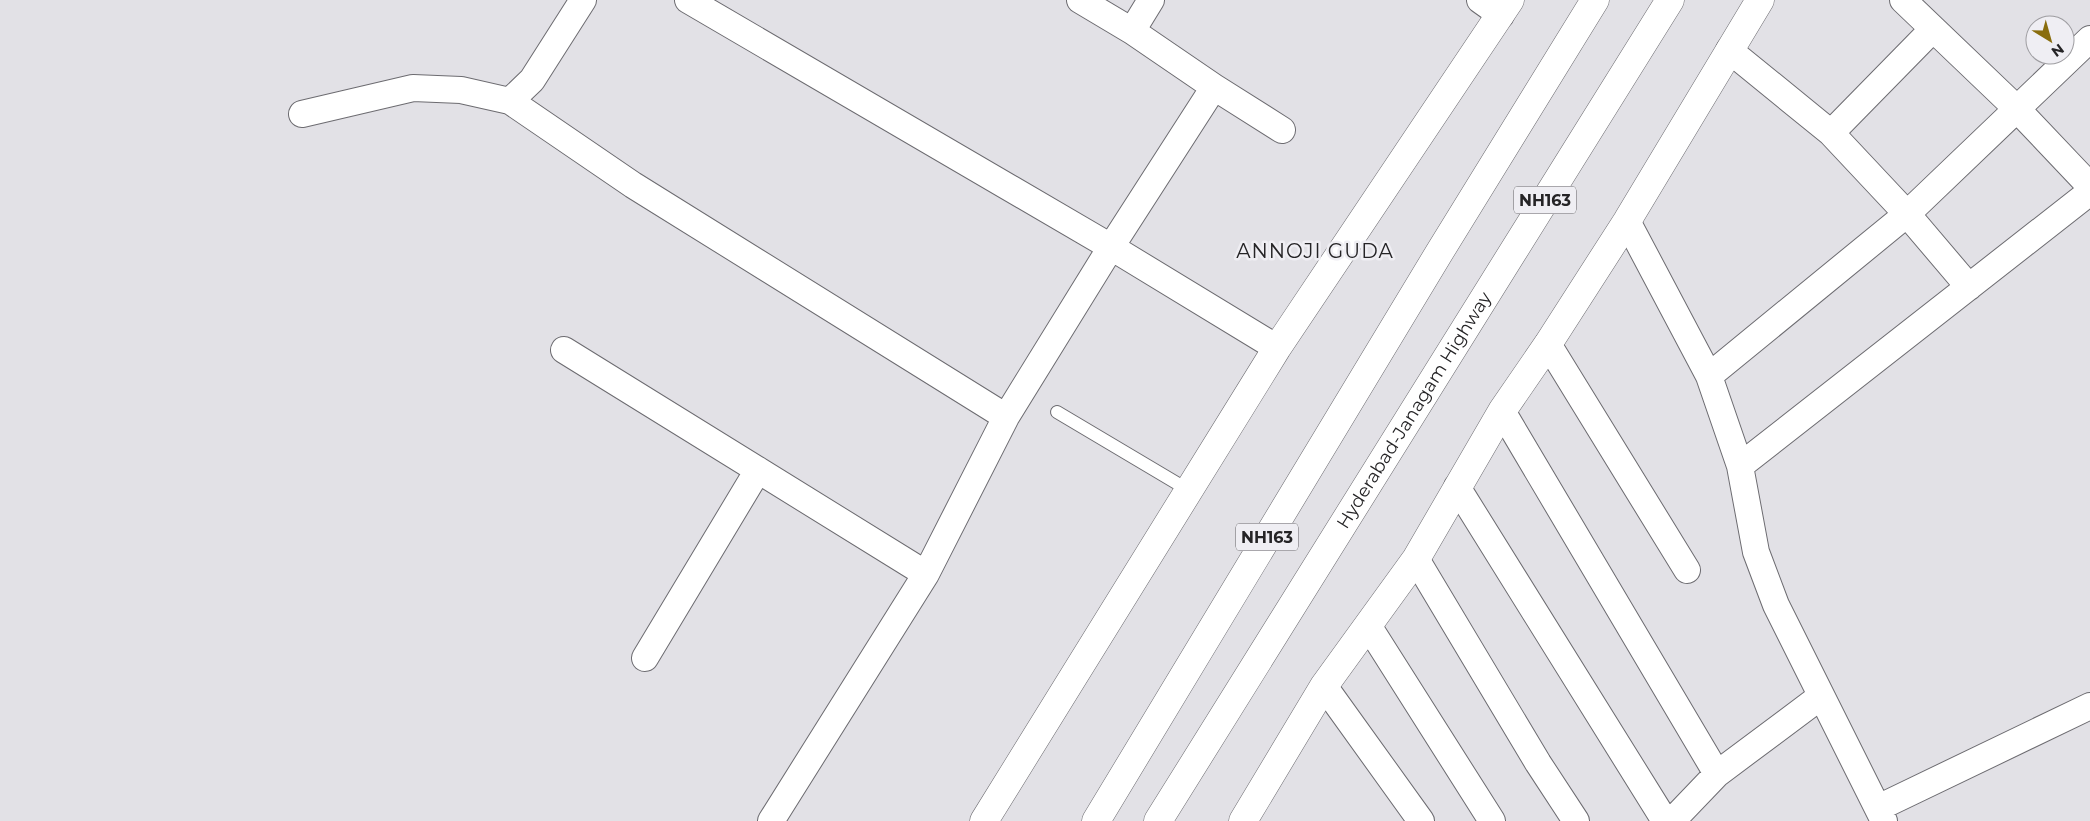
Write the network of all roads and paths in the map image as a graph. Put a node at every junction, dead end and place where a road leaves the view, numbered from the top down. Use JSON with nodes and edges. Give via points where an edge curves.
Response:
{"nodes":[{"id":1,"x":583,"y":0,"type":"edge"},
{"id":2,"x":688,"y":0,"type":"edge"},
{"id":3,"x":1080,"y":0,"type":"edge"},
{"id":4,"x":1151,"y":0,"type":"edge"},
{"id":5,"x":1595,"y":0,"type":"edge"},
{"id":6,"x":1670,"y":0,"type":"edge"},
{"id":7,"x":1760,"y":0,"type":"edge"},
{"id":8,"x":1904,"y":0,"type":"edge"},
{"id":9,"x":1497,"y":5,"type":"edge"},
{"id":10,"x":1932,"y":30,"type":"junction"},
{"id":11,"x":1132,"y":31,"type":"junction"},
{"id":12,"x":2090,"y":39,"type":"edge"},
{"id":13,"x":1729,"y":50,"type":"junction"},
{"id":14,"x":1214,"y":87,"type":"junction"},
{"id":15,"x":510,"y":101,"type":"junction"},
{"id":16,"x":2016,"y":108,"type":"junction"},
{"id":17,"x":302,"y":114,"type":"dead end"},
{"id":18,"x":1282,"y":130,"type":"dead end"},
{"id":19,"x":1831,"y":133,"type":"junction"},
{"id":20,"x":2090,"y":186,"type":"edge"},
{"id":21,"x":2090,"y":192,"type":"edge"},
{"id":22,"x":1907,"y":214,"type":"junction"},
{"id":23,"x":1627,"y":221,"type":"junction"},
{"id":24,"x":1111,"y":247,"type":"junction"},
{"id":25,"x":1969,"y":287,"type":"junction"},
{"id":26,"x":1548,"y":344,"type":"junction"},
{"id":27,"x":1277,"y":348,"type":"junction"},
{"id":28,"x":564,"y":350,"type":"dead end"},
{"id":29,"x":1709,"y":376,"type":"junction"},
{"id":30,"x":1502,"y":411,"type":"junction"},
{"id":31,"x":1057,"y":412,"type":"dead end"},
{"id":32,"x":1006,"y":417,"type":"junction"},
{"id":33,"x":1740,"y":466,"type":"junction"},
{"id":34,"x":758,"y":470,"type":"junction"},
{"id":35,"x":1457,"y":487,"type":"junction"},
{"id":36,"x":1190,"y":491,"type":"junction"},
{"id":37,"x":1416,"y":559,"type":"junction"},
{"id":38,"x":1687,"y":570,"type":"dead end"},
{"id":39,"x":926,"y":574,"type":"junction"},
{"id":40,"x":1369,"y":627,"type":"junction"},
{"id":41,"x":645,"y":658,"type":"dead end"},
{"id":42,"x":1324,"y":686,"type":"junction"},
{"id":43,"x":1820,"y":697,"type":"junction"},
{"id":44,"x":2090,"y":706,"type":"edge"},
{"id":45,"x":1717,"y":774,"type":"junction"},
{"id":46,"x":1881,"y":815,"type":"edge"},
{"id":47,"x":772,"y":821,"type":"edge"},
{"id":48,"x":984,"y":821,"type":"edge"},
{"id":49,"x":1096,"y":821,"type":"edge"},
{"id":50,"x":1158,"y":821,"type":"edge"},
{"id":51,"x":1243,"y":821,"type":"edge"},
{"id":52,"x":1420,"y":821,"type":"edge"},
{"id":53,"x":1492,"y":821,"type":"edge"},
{"id":54,"x":1576,"y":821,"type":"edge"},
{"id":55,"x":1666,"y":821,"type":"edge"},
{"id":56,"x":1672,"y":821,"type":"edge"}],
"edges":[{"from":1,"to":15,"type":"street","via":[[532,80]]},
{"from":2,"to":24,"type":"street"},
{"from":3,"to":11,"type":"street"},
{"from":4,"to":11,"type":"street"},
{"from":5,"to":49,"type":"main road","number":"NH163"},
{"from":6,"to":50,"type":"main road","name":"Hyderabad-Janagam Highway","number":"NH163"},
{"from":7,"to":13,"type":"main road"},
{"from":8,"to":10,"type":"street"},
{"from":9,"to":27,"type":"main road"},
{"from":10,"to":16,"type":"street"},
{"from":10,"to":19,"type":"street"},
{"from":11,"to":14,"type":"street"},
{"from":12,"to":16,"type":"street"},
{"from":13,"to":19,"type":"street"},
{"from":13,"to":23,"type":"main road"},
{"from":14,"to":18,"type":"street"},
{"from":14,"to":24,"type":"street"},
{"from":15,"to":17,"type":"street","via":[[461,90],[414,88]]},
{"from":15,"to":32,"type":"street","via":[[633,185]]},
{"from":16,"to":20,"type":"street"},
{"from":16,"to":22,"type":"street"},
{"from":19,"to":22,"type":"street"},
{"from":21,"to":25,"type":"street"},
{"from":22,"to":25,"type":"street"},
{"from":22,"to":29,"type":"street"},
{"from":23,"to":26,"type":"main road"},
{"from":23,"to":29,"type":"street"},
{"from":24,"to":27,"type":"street"},
{"from":24,"to":32,"type":"street"},
{"from":25,"to":33,"type":"street"},
{"from":26,"to":30,"type":"main road"},
{"from":26,"to":38,"type":"street"},
{"from":27,"to":36,"type":"main road"},
{"from":28,"to":34,"type":"street"},
{"from":29,"to":33,"type":"street"},
{"from":30,"to":35,"type":"main road"},
{"from":30,"to":45,"type":"street"},
{"from":31,"to":36,"type":"lane"},
{"from":32,"to":39,"type":"street"},
{"from":33,"to":43,"type":"street","via":[[1756,552],[1776,605]]},
{"from":34,"to":39,"type":"street"},
{"from":34,"to":41,"type":"street"},
{"from":35,"to":37,"type":"main road"},
{"from":35,"to":55,"type":"street"},
{"from":36,"to":48,"type":"main road"},
{"from":37,"to":40,"type":"main road"},
{"from":37,"to":54,"type":"street","via":[[1538,764]]},
{"from":39,"to":47,"type":"street"},
{"from":40,"to":42,"type":"main road"},
{"from":40,"to":53,"type":"street"},
{"from":42,"to":51,"type":"main road"},
{"from":42,"to":52,"type":"street"},
{"from":43,"to":45,"type":"street"},
{"from":43,"to":46,"type":"street"},
{"from":44,"to":46,"type":"street"},
{"from":45,"to":56,"type":"street"}]}
